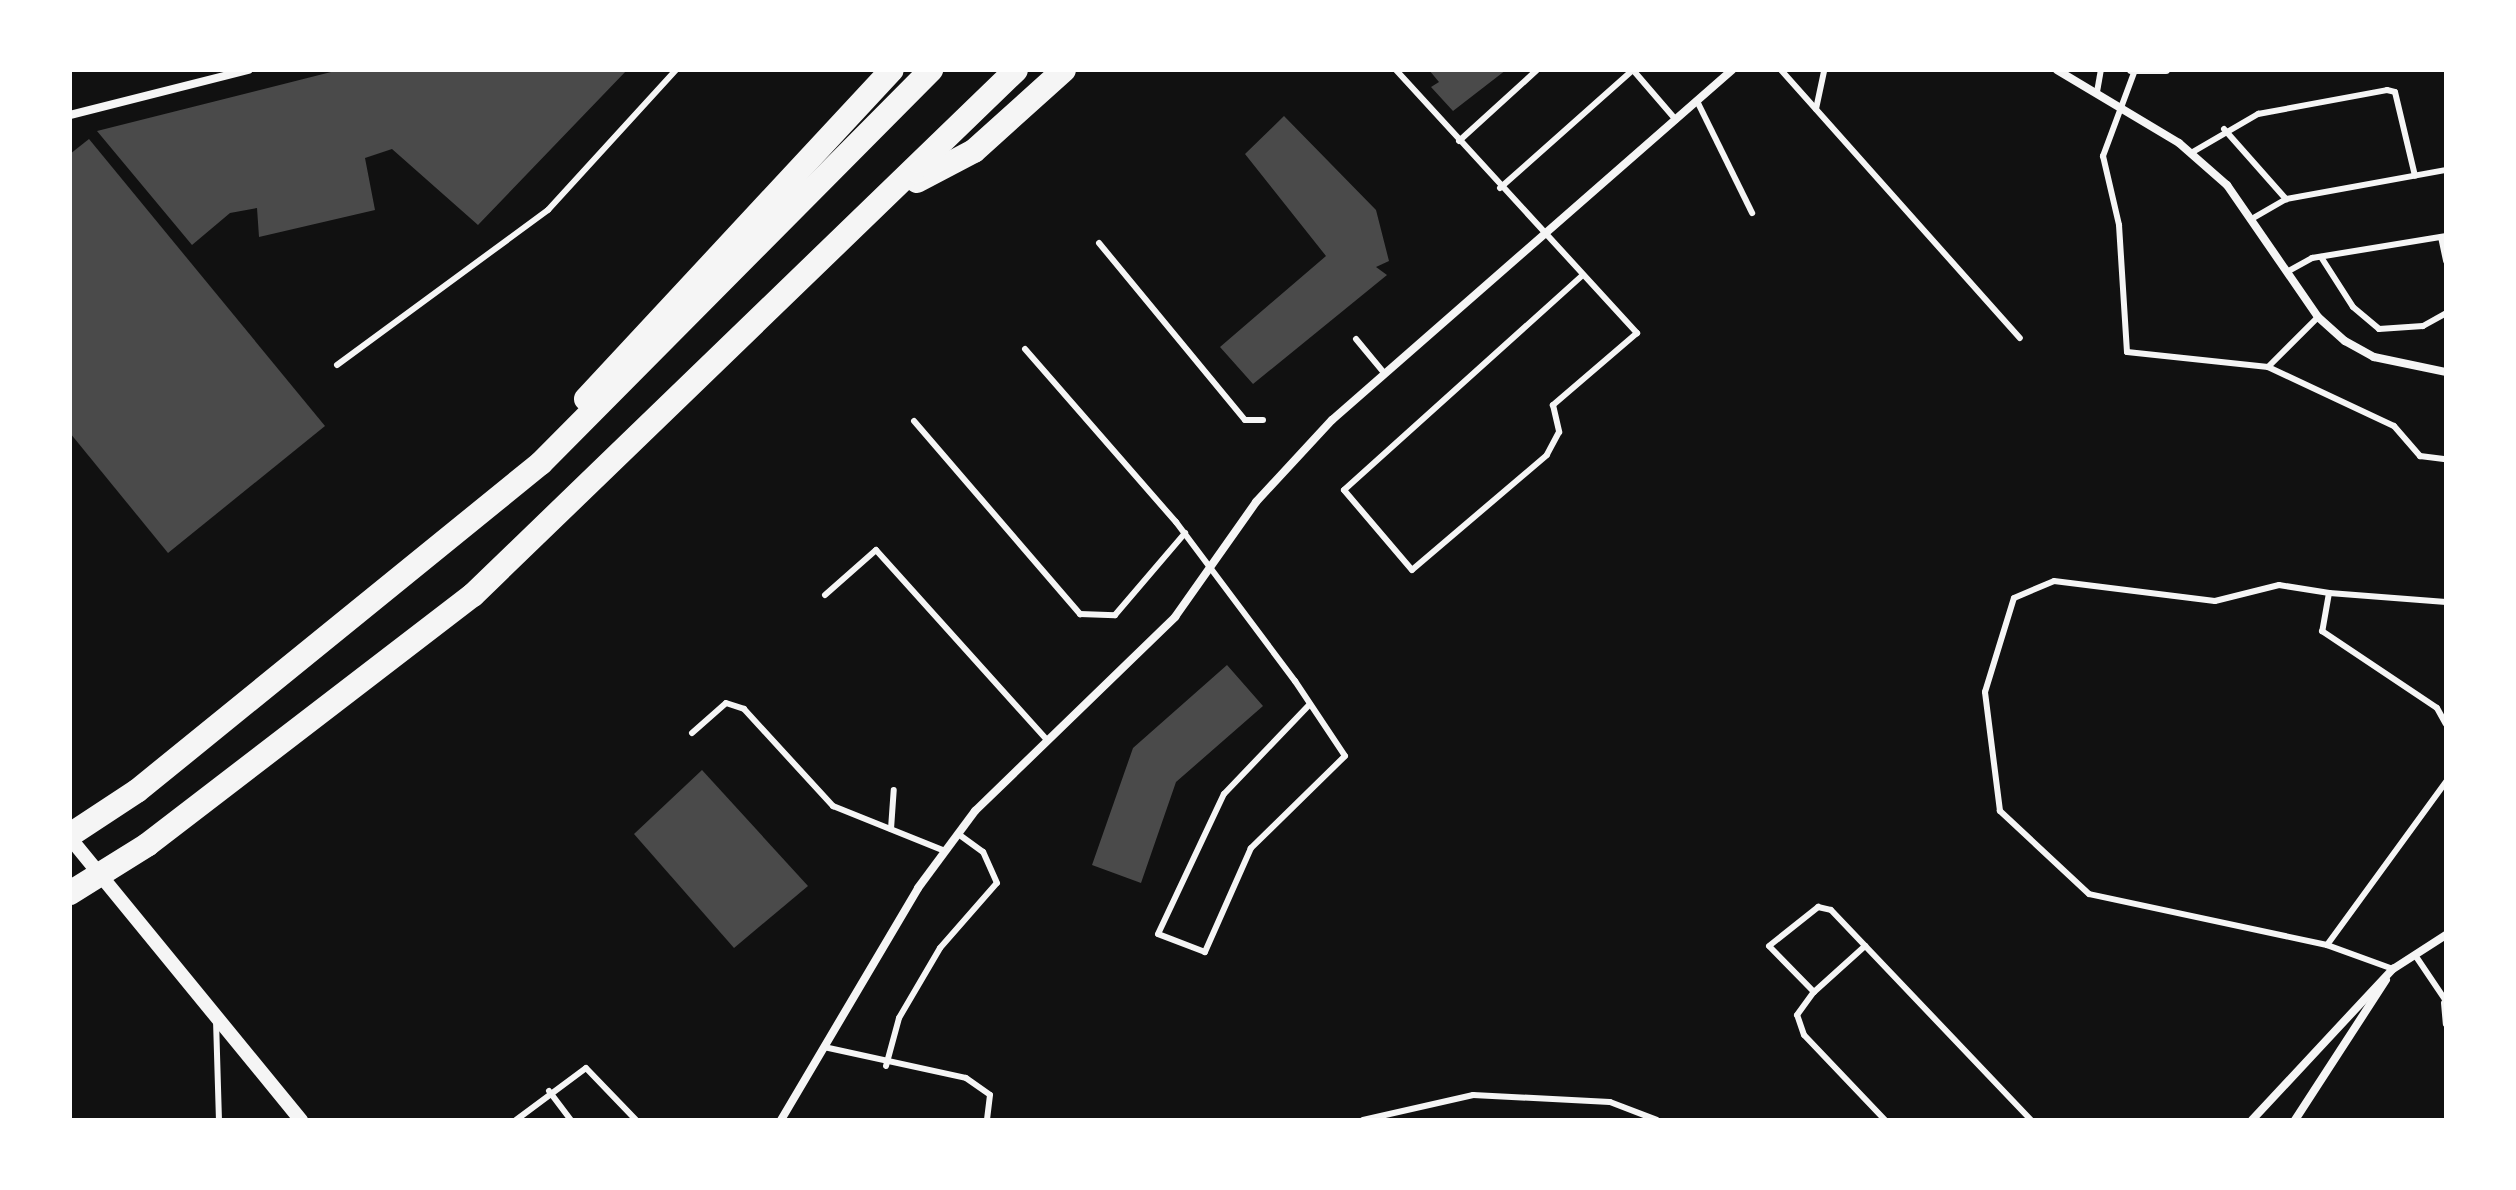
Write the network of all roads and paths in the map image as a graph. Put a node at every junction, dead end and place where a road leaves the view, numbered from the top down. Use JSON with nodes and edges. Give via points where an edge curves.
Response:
{"nodes":[{"id":1,"x":248,"y":70,"type":"edge"},
{"id":2,"x":676,"y":70,"type":"edge"},
{"id":3,"x":892,"y":70,"type":"edge"},
{"id":4,"x":931,"y":70,"type":"edge"},
{"id":5,"x":1016,"y":70,"type":"edge"},
{"id":6,"x":1064,"y":70,"type":"edge"},
{"id":7,"x":1396,"y":70,"type":"edge"},
{"id":8,"x":1537,"y":70,"type":"edge"},
{"id":9,"x":1732,"y":70,"type":"edge"},
{"id":10,"x":1781,"y":70,"type":"edge"},
{"id":11,"x":1824,"y":70,"type":"edge"},
{"id":12,"x":2057,"y":70,"type":"edge"},
{"id":13,"x":2101,"y":70,"type":"edge"},
{"id":14,"x":2133,"y":70,"type":"edge"},
{"id":15,"x":2166,"y":70,"type":"edge"},
{"id":16,"x":2097,"y":92,"type":"junction"},
{"id":17,"x":1697,"y":101,"type":"junction"},
{"id":18,"x":2125,"y":107,"type":"junction"},
{"id":19,"x":1816,"y":109,"type":"junction"},
{"id":20,"x":70,"y":115,"type":"edge"},
{"id":21,"x":1676,"y":120,"type":"junction"},
{"id":22,"x":2224,"y":129,"type":"junction"},
{"id":23,"x":1459,"y":141,"type":"junction"},
{"id":24,"x":2191,"y":153,"type":"junction"},
{"id":25,"x":2446,"y":170,"type":"edge"},
{"id":26,"x":2415,"y":176,"type":"junction"},
{"id":27,"x":1500,"y":188,"type":"junction"},
{"id":28,"x":897,"y":192,"type":"junction"},
{"id":29,"x":2286,"y":199,"type":"junction"},
{"id":30,"x":1752,"y":213,"type":"dead end"},
{"id":31,"x":2255,"y":217,"type":"junction"},
{"id":32,"x":1542,"y":236,"type":"junction"},
{"id":33,"x":2444,"y":236,"type":"edge"},
{"id":34,"x":1099,"y":243,"type":"dead end"},
{"id":35,"x":2321,"y":257,"type":"junction"},
{"id":36,"x":2446,"y":261,"type":"edge"},
{"id":37,"x":2287,"y":272,"type":"junction"},
{"id":38,"x":1582,"y":276,"type":"junction"},
{"id":39,"x":2446,"y":313,"type":"edge"},
{"id":40,"x":2318,"y":317,"type":"junction"},
{"id":41,"x":2020,"y":338,"type":"dead end"},
{"id":42,"x":1356,"y":339,"type":"dead end"},
{"id":43,"x":1025,"y":349,"type":"dead end"},
{"id":44,"x":337,"y":365,"type":"dead end"},
{"id":45,"x":2268,"y":367,"type":"junction"},
{"id":46,"x":2446,"y":372,"type":"edge"},
{"id":47,"x":1385,"y":374,"type":"junction"},
{"id":48,"x":1263,"y":420,"type":"dead end"},
{"id":49,"x":914,"y":421,"type":"dead end"},
{"id":50,"x":2446,"y":459,"type":"edge"},
{"id":51,"x":541,"y":463,"type":"junction"},
{"id":52,"x":1185,"y":533,"type":"junction"},
{"id":53,"x":1210,"y":567,"type":"junction"},
{"id":54,"x":2329,"y":593,"type":"junction"},
{"id":55,"x":825,"y":595,"type":"dead end"},
{"id":56,"x":2446,"y":602,"type":"edge"},
{"id":57,"x":1310,"y":704,"type":"junction"},
{"id":58,"x":2446,"y":724,"type":"edge"},
{"id":59,"x":692,"y":733,"type":"dead end"},
{"id":60,"x":1047,"y":740,"type":"junction"},
{"id":61,"x":2446,"y":782,"type":"edge"},
{"id":62,"x":894,"y":790,"type":"dead end"},
{"id":63,"x":891,"y":829,"type":"junction"},
{"id":64,"x":958,"y":834,"type":"junction"},
{"id":65,"x":70,"y":836,"type":"edge"},
{"id":66,"x":945,"y":851,"type":"junction"},
{"id":67,"x":70,"y":893,"type":"edge"},
{"id":68,"x":2446,"y":935,"type":"edge"},
{"id":69,"x":2327,"y":945,"type":"junction"},
{"id":70,"x":1865,"y":946,"type":"junction"},
{"id":71,"x":2415,"y":955,"type":"junction"},
{"id":72,"x":2393,"y":969,"type":"junction"},
{"id":73,"x":1814,"y":992,"type":"junction"},
{"id":74,"x":2445,"y":1002,"type":"edge"},
{"id":75,"x":216,"y":1016,"type":"junction"},
{"id":76,"x":2446,"y":1024,"type":"edge"},
{"id":77,"x":824,"y":1047,"type":"junction"},
{"id":78,"x":886,"y":1066,"type":"junction"},
{"id":79,"x":549,"y":1091,"type":"junction"},
{"id":80,"x":219,"y":1120,"type":"edge"},
{"id":81,"x":301,"y":1120,"type":"edge"},
{"id":82,"x":516,"y":1120,"type":"edge"},
{"id":83,"x":571,"y":1120,"type":"edge"},
{"id":84,"x":636,"y":1120,"type":"edge"},
{"id":85,"x":781,"y":1120,"type":"edge"},
{"id":86,"x":987,"y":1120,"type":"edge"},
{"id":87,"x":1363,"y":1120,"type":"edge"},
{"id":88,"x":1657,"y":1120,"type":"edge"},
{"id":89,"x":1885,"y":1120,"type":"edge"},
{"id":90,"x":2031,"y":1120,"type":"edge"},
{"id":91,"x":2252,"y":1120,"type":"edge"},
{"id":92,"x":2295,"y":1120,"type":"edge"}],
"edges":[{"from":1,"to":20,"type":"street"},
{"from":2,"to":44,"type":"lane","via":[[548,210]]},
{"from":3,"to":51,"type":"highway","via":[[612,363]]},
{"from":4,"to":51,"type":"highway"},
{"from":5,"to":28,"type":"highway"},
{"from":6,"to":28,"type":"highway","via":[[974,151]]},
{"from":7,"to":23,"type":"lane"},
{"from":8,"to":23,"type":"lane"},
{"from":9,"to":17,"type":"street"},
{"from":10,"to":19,"type":"lane"},
{"from":11,"to":19,"type":"lane"},
{"from":12,"to":16,"type":"street"},
{"from":13,"to":16,"type":"lane"},
{"from":14,"to":15,"type":"street"},
{"from":14,"to":18,"type":"lane"},
{"from":16,"to":18,"type":"street"},
{"from":17,"to":21,"type":"street"},
{"from":17,"to":30,"type":"lane"},
{"from":18,"to":24,"type":"street"},
{"from":18,"to":45,"type":"lane","via":[[2103,156],[2119,225],[2127,352]]},
{"from":19,"to":41,"type":"lane"},
{"from":21,"to":27,"type":"lane","via":[[1633,70]]},
{"from":21,"to":32,"type":"street"},
{"from":22,"to":24,"type":"lane"},
{"from":22,"to":26,"type":"lane","via":[[2258,114],[2387,90],[2395,92]]},
{"from":22,"to":29,"type":"lane"},
{"from":23,"to":27,"type":"lane"},
{"from":24,"to":31,"type":"street"},
{"from":25,"to":26,"type":"lane"},
{"from":26,"to":29,"type":"lane"},
{"from":27,"to":32,"type":"lane"},
{"from":28,"to":67,"type":"highway","via":[[473,595],[147,845]]},
{"from":29,"to":31,"type":"lane"},
{"from":31,"to":37,"type":"street"},
{"from":32,"to":38,"type":"lane"},
{"from":32,"to":47,"type":"street"},
{"from":33,"to":35,"type":"lane"},
{"from":33,"to":36,"type":"lane"},
{"from":34,"to":48,"type":"lane","via":[[1245,420]]},
{"from":35,"to":37,"type":"lane"},
{"from":35,"to":39,"type":"lane","via":[[2353,307],[2379,329],[2423,326]]},
{"from":37,"to":40,"type":"street"},
{"from":38,"to":38,"type":"lane","via":[[1637,333],[1553,405],[1559,432],[1547,455],[1412,570],[1344,490]]},
{"from":40,"to":45,"type":"lane"},
{"from":40,"to":46,"type":"street","via":[[2374,357]]},
{"from":42,"to":47,"type":"lane"},
{"from":43,"to":52,"type":"lane"},
{"from":45,"to":50,"type":"lane","via":[[2394,426],[2420,456]]},
{"from":47,"to":53,"type":"street","via":[[1256,502]]},
{"from":49,"to":52,"type":"lane","via":[[1080,614],[1115,615]]},
{"from":51,"to":65,"type":"highway","via":[[137,791]]},
{"from":52,"to":53,"type":"lane"},
{"from":53,"to":57,"type":"lane"},
{"from":53,"to":60,"type":"street","via":[[1175,617]]},
{"from":54,"to":56,"type":"lane"},
{"from":54,"to":58,"type":"lane","via":[[2322,631],[2437,708]]},
{"from":54,"to":69,"type":"lane","via":[[2279,585],[2215,601],[2054,581],[2014,598],[1985,692],[2000,811],[2089,894]]},
{"from":55,"to":60,"type":"lane","via":[[876,550]]},
{"from":57,"to":57,"type":"lane","via":[[1345,756],[1251,848],[1205,952],[1158,934],[1224,794]]},
{"from":59,"to":63,"type":"lane","via":[[726,703],[744,709],[833,806]]},
{"from":60,"to":64,"type":"street"},
{"from":61,"to":69,"type":"lane"},
{"from":62,"to":63,"type":"lane"},
{"from":63,"to":66,"type":"lane"},
{"from":64,"to":66,"type":"street"},
{"from":64,"to":78,"type":"lane","via":[[983,852],[997,883],[940,948],[899,1018]]},
{"from":65,"to":75,"type":"street"},
{"from":66,"to":77,"type":"street"},
{"from":68,"to":71,"type":"street"},
{"from":69,"to":72,"type":"lane"},
{"from":70,"to":73,"type":"lane"},
{"from":70,"to":73,"type":"lane","via":[[1831,910],[1805,912],[1769,946]]},
{"from":70,"to":90,"type":"lane"},
{"from":71,"to":72,"type":"street"},
{"from":71,"to":74,"type":"lane"},
{"from":72,"to":91,"type":"street"},
{"from":72,"to":92,"type":"street"},
{"from":73,"to":89,"type":"lane","via":[[1797,1015],[1804,1035]]},
{"from":74,"to":76,"type":"lane"},
{"from":75,"to":80,"type":"lane"},
{"from":75,"to":81,"type":"street"},
{"from":77,"to":78,"type":"lane"},
{"from":77,"to":85,"type":"street"},
{"from":78,"to":86,"type":"lane","via":[[951,1073],[983,1086],[993,1107]]},
{"from":79,"to":82,"type":"lane"},
{"from":79,"to":83,"type":"lane"},
{"from":79,"to":84,"type":"lane","via":[[586,1068]]},
{"from":87,"to":88,"type":"lane","via":[[1473,1095],[1610,1102]]}]}
